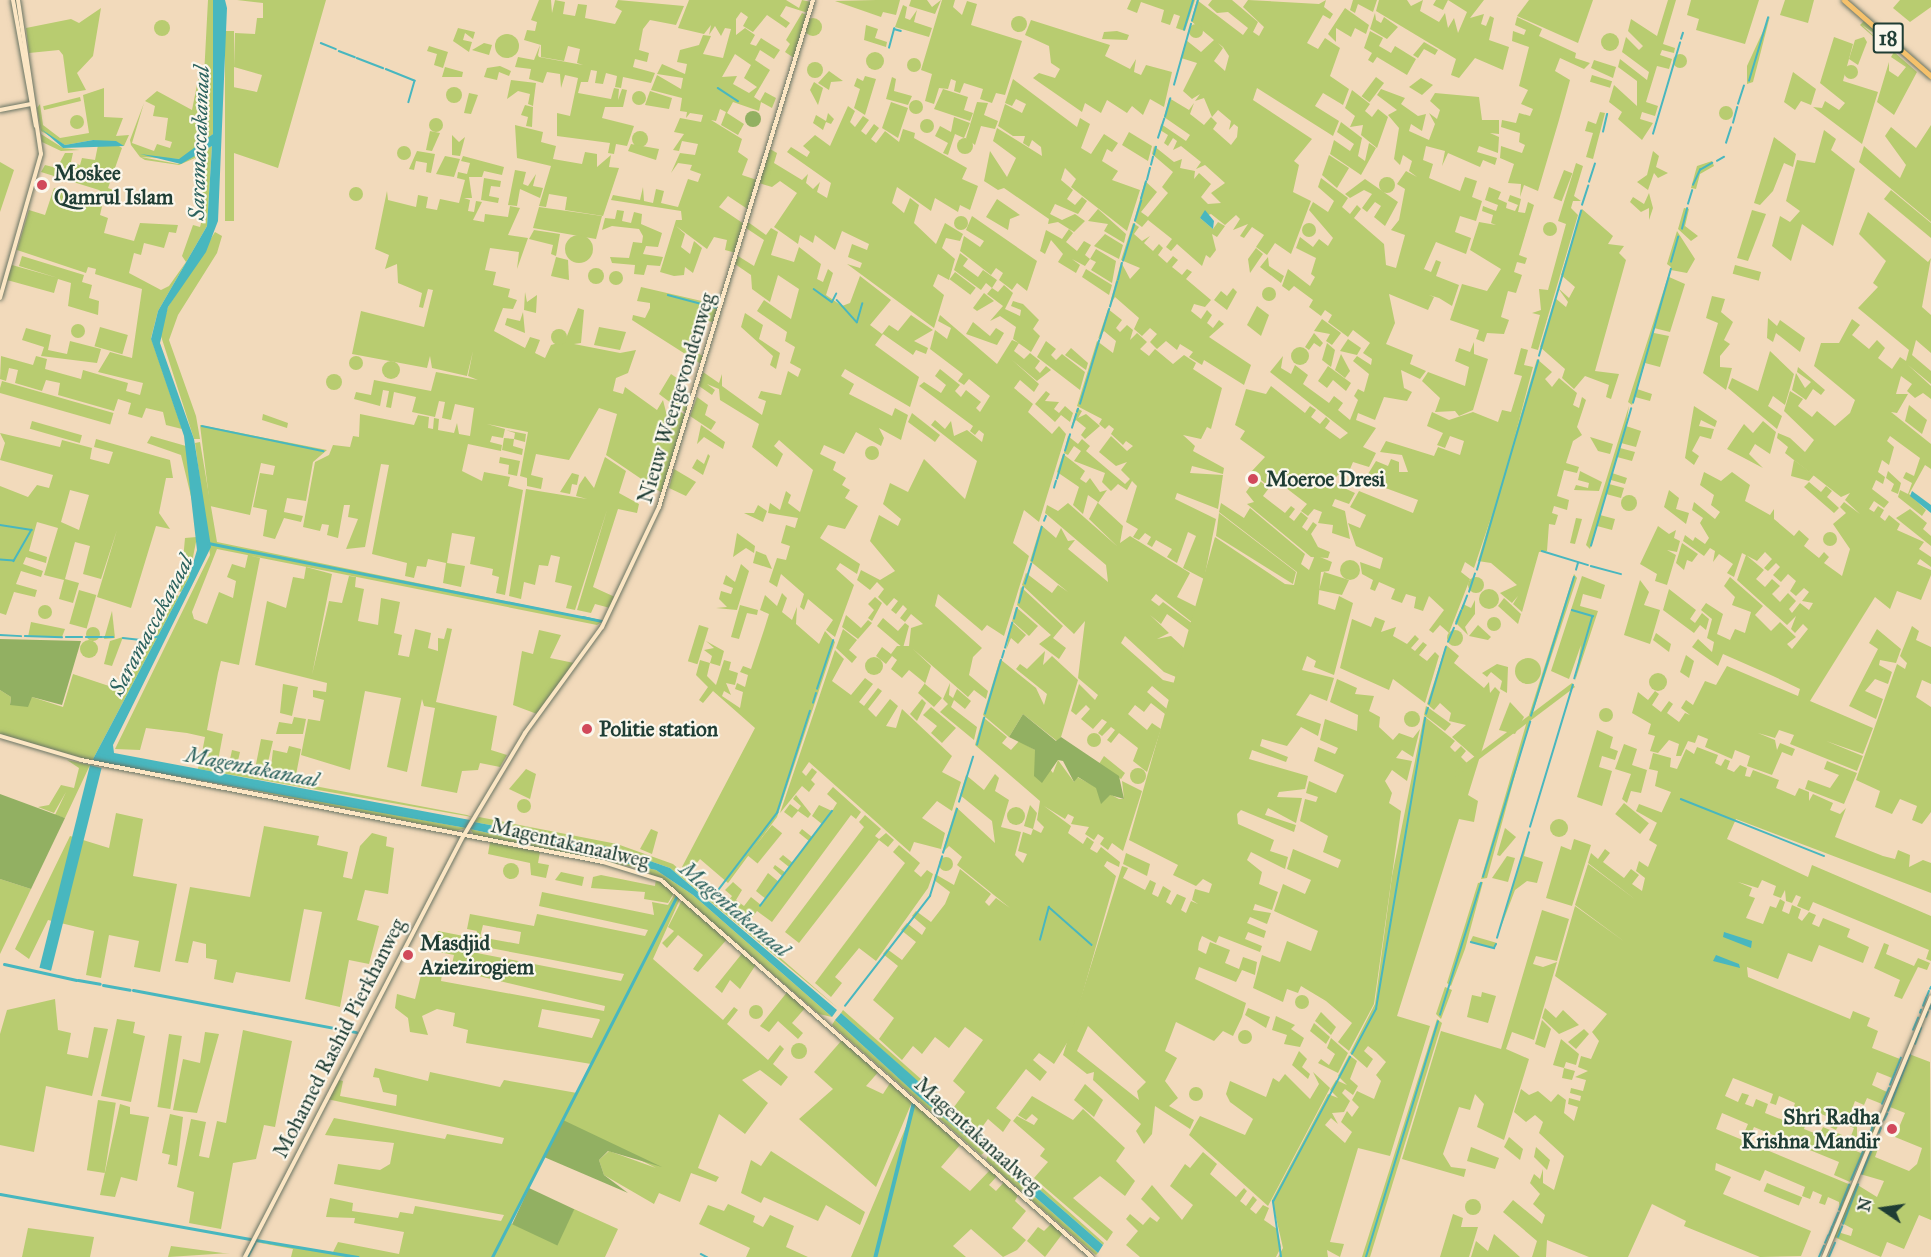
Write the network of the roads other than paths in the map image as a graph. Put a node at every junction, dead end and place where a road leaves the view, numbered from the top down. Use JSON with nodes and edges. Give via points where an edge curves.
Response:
{"nodes":[{"id":1,"x":16,"y":0,"type":"edge"},
{"id":2,"x":813,"y":0,"type":"edge"},
{"id":3,"x":1844,"y":0,"type":"edge"},
{"id":4,"x":1931,"y":76,"type":"edge"},
{"id":5,"x":33,"y":103,"type":"junction"},
{"id":6,"x":0,"y":110,"type":"edge"},
{"id":7,"x":0,"y":298,"type":"edge"},
{"id":8,"x":0,"y":736,"type":"edge"},
{"id":9,"x":465,"y":833,"type":"junction"},
{"id":10,"x":1931,"y":997,"type":"edge"},
{"id":11,"x":244,"y":1257,"type":"edge"},
{"id":12,"x":1092,"y":1257,"type":"edge"},
{"id":13,"x":1824,"y":1257,"type":"edge"}],
"edges":[{"from":1,"to":5,"type":"street"},
{"from":2,"to":9,"type":"street","name":"Nieuw Weergevondenweg","via":[[664,496],[602,627],[529,726]]},
{"from":3,"to":4,"type":"main road","number":"18"},
{"from":5,"to":6,"type":"street"},
{"from":5,"to":7,"type":"street","via":[[40,141],[39,173]]},
{"from":8,"to":9,"type":"street","name":"Magentakanaalweg","via":[[81,760]]},
{"from":9,"to":11,"type":"street","name":"Mohamed Rashid Pierkhanweg"},
{"from":9,"to":12,"type":"street","name":"Magentakanaalweg","via":[[634,869],[676,889]]},
{"from":10,"to":13,"type":"street"}]}
